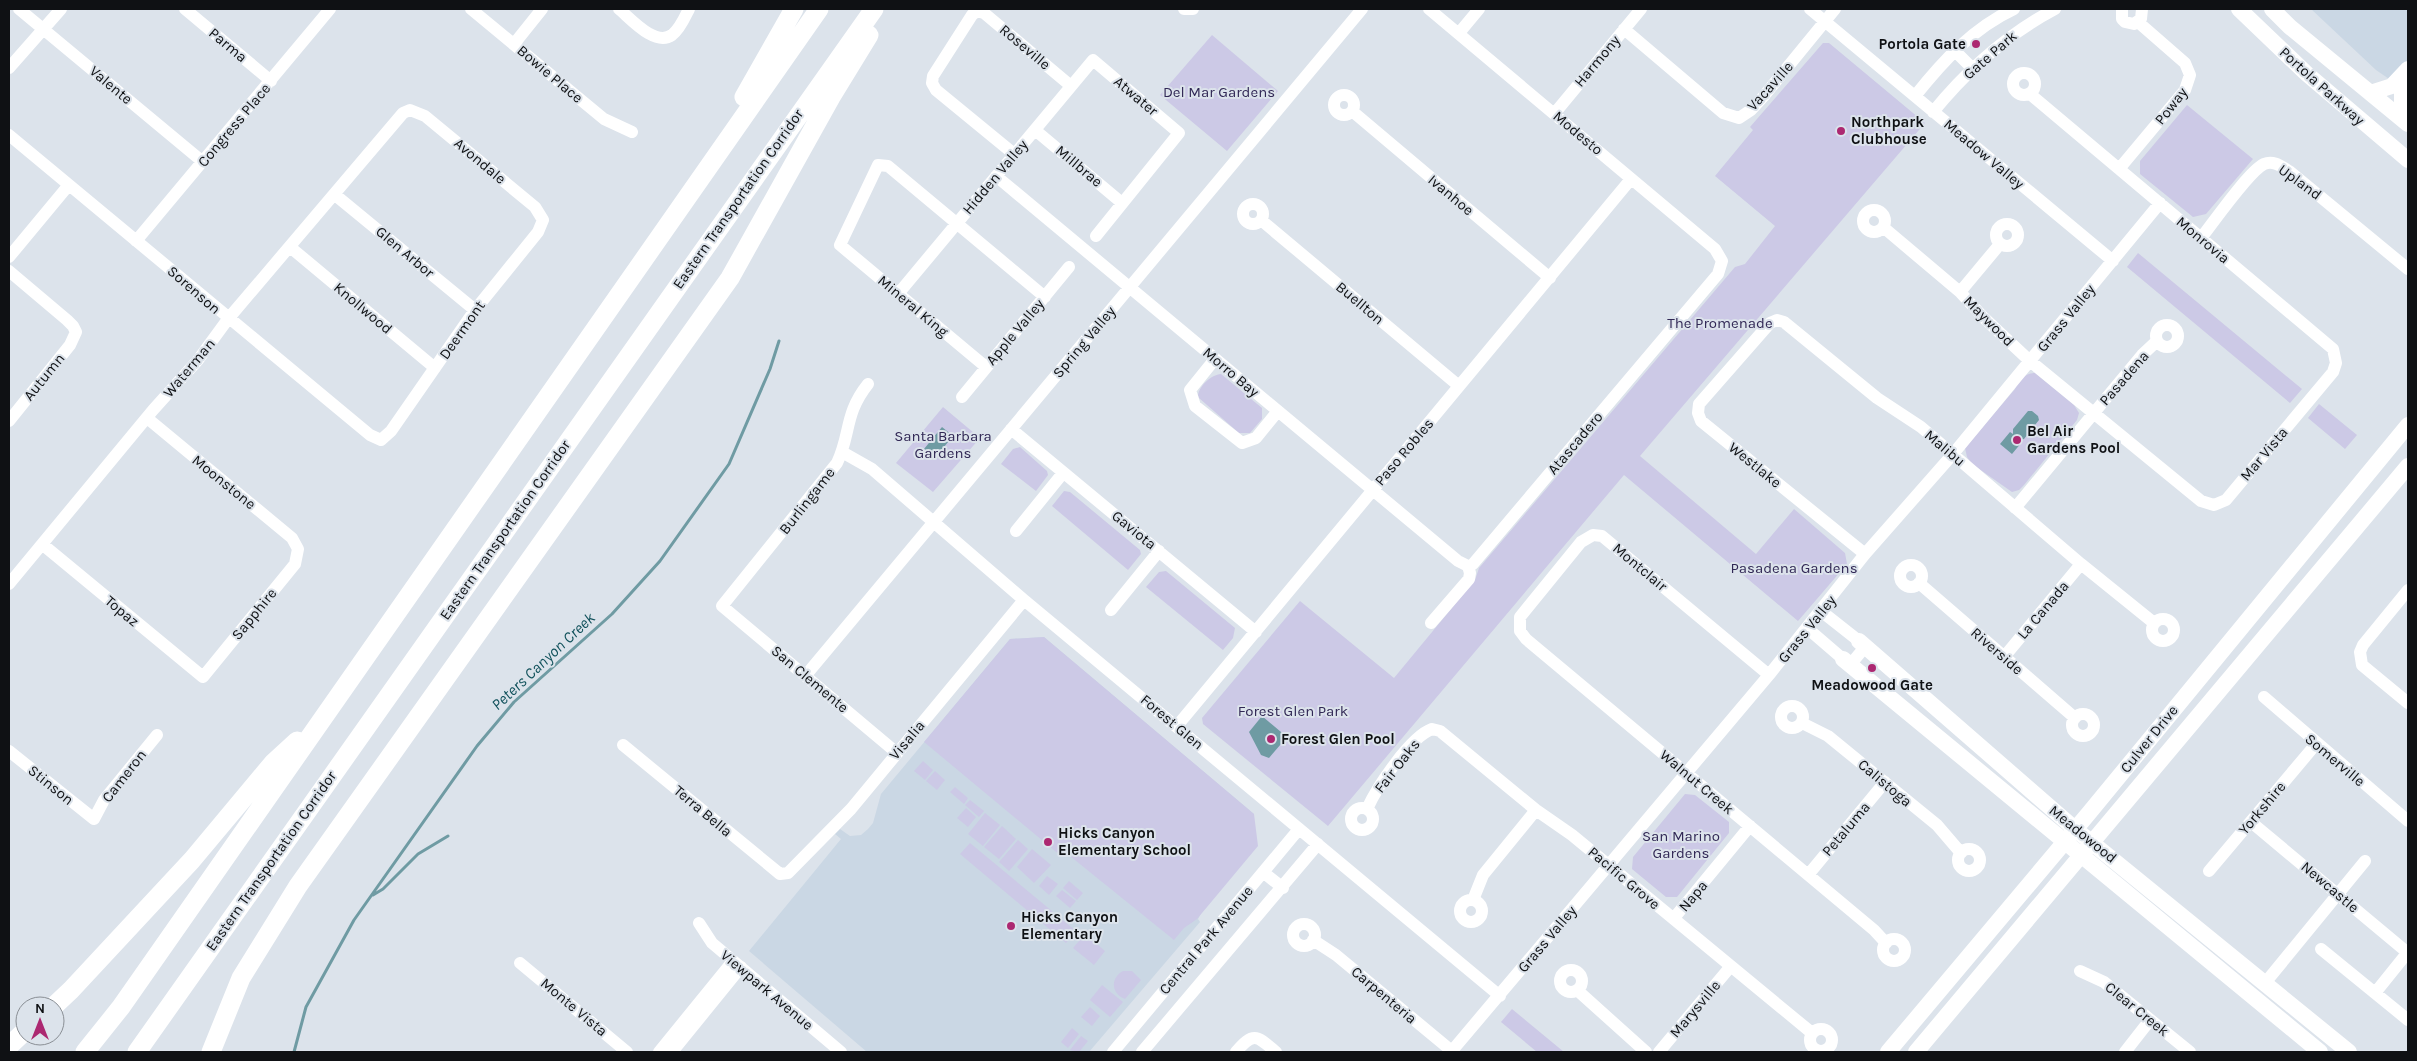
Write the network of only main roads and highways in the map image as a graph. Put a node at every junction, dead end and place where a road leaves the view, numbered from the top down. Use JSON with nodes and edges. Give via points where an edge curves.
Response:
{"nodes":[{"id":1,"x":794,"y":9,"type":"edge"},
{"id":2,"x":819,"y":9,"type":"edge"},
{"id":3,"x":874,"y":9,"type":"edge"},
{"id":4,"x":885,"y":9,"type":"edge"},
{"id":5,"x":2239,"y":9,"type":"edge"},
{"id":6,"x":2272,"y":9,"type":"edge"},
{"id":7,"x":2408,"y":69,"type":"edge"},
{"id":8,"x":2408,"y":84,"type":"edge"},
{"id":9,"x":2370,"y":93,"type":"junction"},
{"id":10,"x":2408,"y":107,"type":"edge"},
{"id":11,"x":2408,"y":124,"type":"edge"},
{"id":12,"x":2408,"y":160,"type":"edge"},
{"id":13,"x":692,"y":189,"type":"junction"},
{"id":14,"x":2408,"y":425,"type":"edge"},
{"id":15,"x":2408,"y":466,"type":"edge"},
{"id":16,"x":1862,"y":644,"type":"road end"},
{"id":17,"x":1846,"y":662,"type":"road end"},
{"id":18,"x":322,"y":719,"type":"junction"},
{"id":19,"x":2070,"y":835,"type":"junction"},
{"id":20,"x":2091,"y":841,"type":"junction"},
{"id":21,"x":2080,"y":855,"type":"junction"},
{"id":22,"x":65,"y":996,"type":"edge"},
{"id":23,"x":85,"y":1052,"type":"edge"},
{"id":24,"x":136,"y":1052,"type":"edge"},
{"id":25,"x":211,"y":1052,"type":"edge"},
{"id":26,"x":1888,"y":1052,"type":"edge"},
{"id":27,"x":1916,"y":1052,"type":"edge"},
{"id":28,"x":2320,"y":1052,"type":"edge"},
{"id":29,"x":2348,"y":1052,"type":"edge"}],
"edges":[{"from":1,"to":13,"type":"highway"},
{"from":2,"to":13,"type":"highway"},
{"from":3,"to":24,"type":"highway","name":"Eastern Transportation Corridor"},
{"from":4,"to":25,"type":"highway","via":[[831,97],[730,278],[298,886],[240,978]]},
{"from":5,"to":12,"type":"main road","name":"Portola Parkway","via":[[2307,74]]},
{"from":6,"to":9,"type":"main road","name":"Portola Parkway"},
{"from":7,"to":9,"type":"main road","via":[[2392,86]]},
{"from":8,"to":10,"type":"main road","via":[[2402,92],[2402,102]]},
{"from":9,"to":11,"type":"main road","name":"Portola Parkway"},
{"from":13,"to":18,"type":"highway"},
{"from":14,"to":19,"type":"main road","name":"Culver Drive"},
{"from":15,"to":20,"type":"main road","name":"Culver Drive"},
{"from":16,"to":19,"type":"main road","name":"Meadowood"},
{"from":17,"to":19,"type":"main road","name":"Meadowood"},
{"from":18,"to":22,"type":"highway","via":[[273,763],[192,860]]},
{"from":18,"to":23,"type":"highway","via":[[121,1006]]},
{"from":19,"to":20,"type":"main road","name":"Meadowood"},
{"from":19,"to":21,"type":"main road","name":"Meadowood"},
{"from":19,"to":26,"type":"main road","name":"Culver Drive"},
{"from":20,"to":21,"type":"main road","name":"Culver Drive"},
{"from":20,"to":29,"type":"main road","name":"Meadowood"},
{"from":21,"to":27,"type":"main road","name":"Culver Drive"},
{"from":21,"to":28,"type":"main road","name":"Meadowood"}]}
